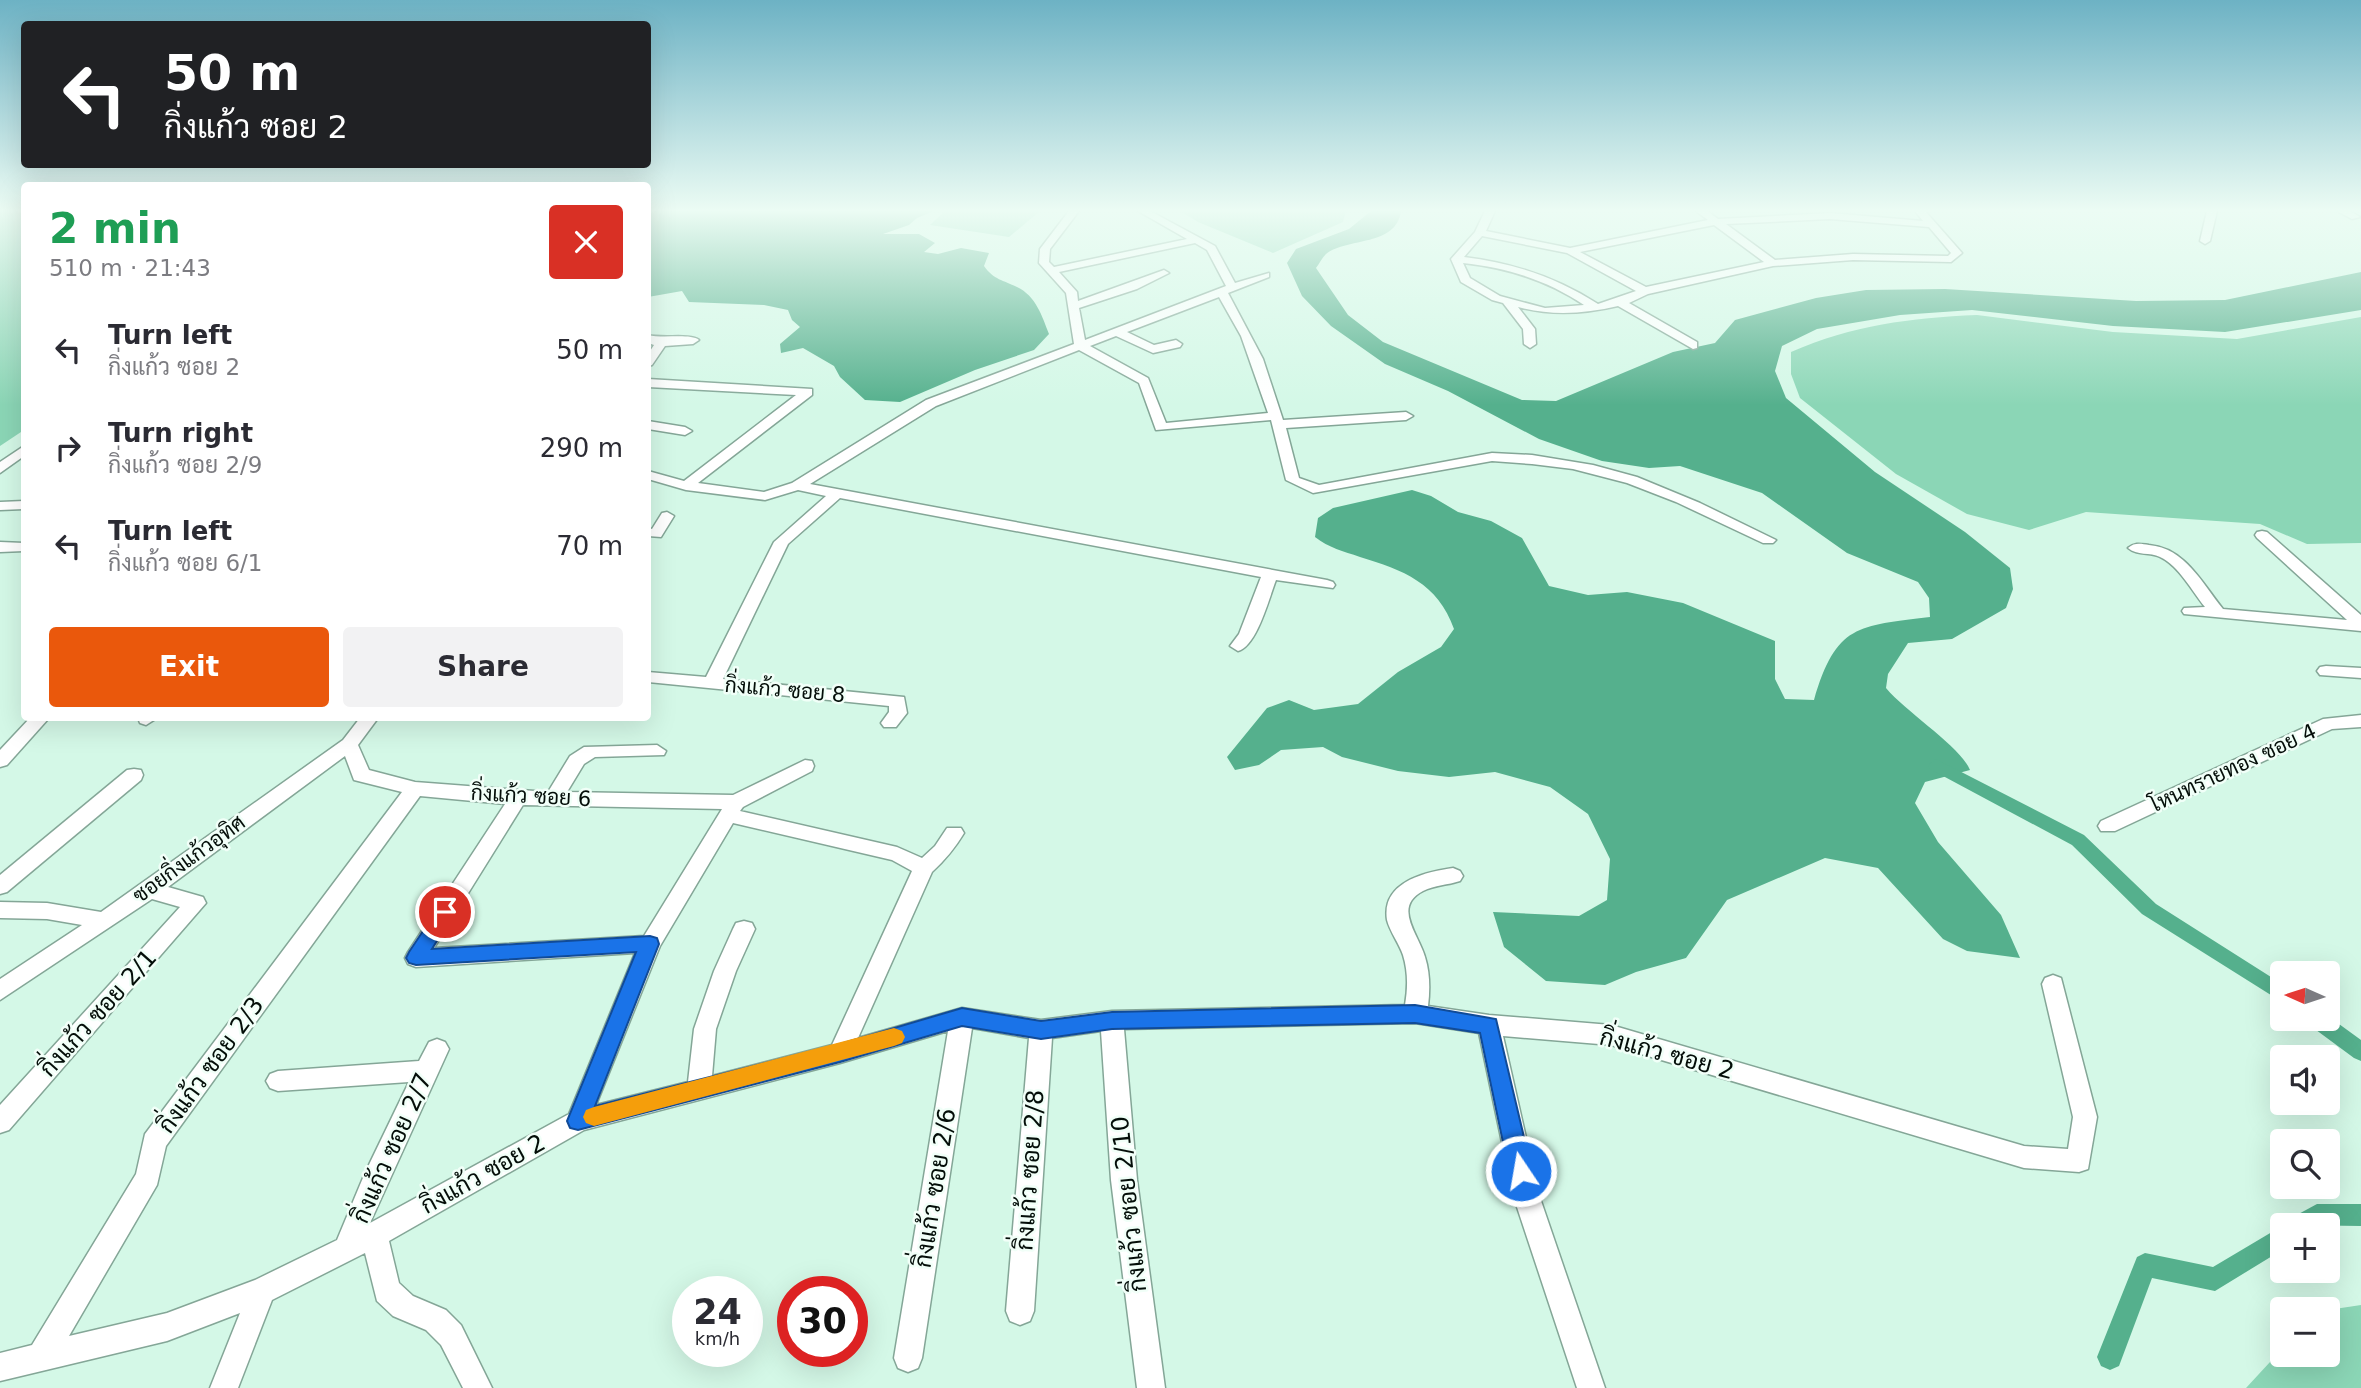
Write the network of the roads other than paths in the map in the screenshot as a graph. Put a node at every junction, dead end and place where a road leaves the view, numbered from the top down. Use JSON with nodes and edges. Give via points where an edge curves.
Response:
{"nodes":[{"id":1,"x":1055,"y":276,"type":"edge"},
{"id":2,"x":1154,"y":276,"type":"edge"},
{"id":3,"x":1221,"y":276,"type":"edge"},
{"id":4,"x":1263,"y":276,"type":"edge"},
{"id":5,"x":1463,"y":276,"type":"edge"},
{"id":6,"x":1540,"y":276,"type":"edge"},
{"id":7,"x":1616,"y":276,"type":"edge"},
{"id":8,"x":1715,"y":276,"type":"edge"},
{"id":9,"x":1227,"y":290,"type":"junction"},
{"id":10,"x":1645,"y":291,"type":"junction"},
{"id":11,"x":1507,"y":301,"type":"junction"},
{"id":12,"x":1619,"y":302,"type":"junction"},
{"id":13,"x":1074,"y":306,"type":"junction"},
{"id":14,"x":1595,"y":308,"type":"junction"},
{"id":15,"x":1117,"y":332,"type":"junction"},
{"id":16,"x":651,"y":340,"type":"edge"},
{"id":17,"x":693,"y":340,"type":"dead end"},
{"id":18,"x":661,"y":343,"type":"junction"},
{"id":19,"x":1176,"y":344,"type":"dead end"},
{"id":20,"x":1530,"y":344,"type":"dead end"},
{"id":21,"x":1693,"y":345,"type":"dead end"},
{"id":22,"x":1080,"y":346,"type":"junction"},
{"id":23,"x":651,"y":358,"type":"edge"},
{"id":24,"x":651,"y":383,"type":"edge"},
{"id":25,"x":1406,"y":416,"type":"dead end"},
{"id":26,"x":1278,"y":420,"type":"junction"},
{"id":27,"x":651,"y":425,"type":"edge"},
{"id":28,"x":685,"y":430,"type":"dead end"},
{"id":29,"x":21,"y":452,"type":"edge"},
{"id":30,"x":0,"y":469,"type":"edge"},
{"id":31,"x":651,"y":476,"type":"edge"},
{"id":32,"x":686,"y":486,"type":"junction"},
{"id":33,"x":797,"y":486,"type":"junction"},
{"id":34,"x":835,"y":495,"type":"junction"},
{"id":35,"x":667,"y":516,"type":"dead end"},
{"id":36,"x":652,"y":533,"type":"edge"},
{"id":37,"x":2262,"y":535,"type":"dead end"},
{"id":38,"x":1768,"y":540,"type":"dead end"},
{"id":39,"x":0,"y":547,"type":"edge"},
{"id":40,"x":21,"y":547,"type":"edge"},
{"id":41,"x":2136,"y":548,"type":"dead end"},
{"id":42,"x":1270,"y":575,"type":"junction"},
{"id":43,"x":1328,"y":585,"type":"dead end"},
{"id":44,"x":2190,"y":611,"type":"dead end"},
{"id":45,"x":2218,"y":614,"type":"junction"},
{"id":46,"x":2361,"y":625,"type":"edge"},
{"id":47,"x":1238,"y":646,"type":"dead end"},
{"id":48,"x":2326,"y":671,"type":"dead end"},
{"id":49,"x":2361,"y":673,"type":"edge"},
{"id":50,"x":651,"y":677,"type":"edge"},
{"id":51,"x":712,"y":683,"type":"junction"},
{"id":52,"x":37,"y":721,"type":"edge"},
{"id":53,"x":367,"y":721,"type":"edge"},
{"id":54,"x":2361,"y":721,"type":"edge"},
{"id":55,"x":890,"y":723,"type":"dead end"},
{"id":56,"x":349,"y":744,"type":"junction"},
{"id":57,"x":657,"y":751,"type":"dead end"},
{"id":58,"x":0,"y":761,"type":"edge"},
{"id":59,"x":805,"y":766,"type":"dead end"},
{"id":60,"x":134,"y":775,"type":"dead end"},
{"id":61,"x":415,"y":789,"type":"junction"},
{"id":62,"x":518,"y":797,"type":"junction"},
{"id":63,"x":553,"y":799,"type":"junction"},
{"id":64,"x":732,"y":808,"type":"junction"},
{"id":65,"x":2108,"y":826,"type":"dead end"},
{"id":66,"x":954,"y":833,"type":"dead end"},
{"id":67,"x":924,"y":868,"type":"junction"},
{"id":68,"x":1453,"y":876,"type":"dead end"},
{"id":69,"x":0,"y":886,"type":"edge"},
{"id":70,"x":149,"y":890,"type":"junction"},
{"id":71,"x":0,"y":910,"type":"edge"},
{"id":72,"x":103,"y":920,"type":"junction"},
{"id":73,"x":744,"y":929,"type":"dead end"},
{"id":74,"x":650,"y":944,"type":"junction"},
{"id":75,"x":2053,"y":984,"type":"dead end"},
{"id":76,"x":0,"y":991,"type":"edge"},
{"id":77,"x":1415,"y":1014,"type":"junction"},
{"id":78,"x":962,"y":1017,"type":"junction"},
{"id":79,"x":1112,"y":1020,"type":"junction"},
{"id":80,"x":1489,"y":1025,"type":"junction"},
{"id":81,"x":1041,"y":1030,"type":"junction"},
{"id":82,"x":437,"y":1049,"type":"dead end"},
{"id":83,"x":840,"y":1053,"type":"junction"},
{"id":84,"x":426,"y":1071,"type":"junction"},
{"id":85,"x":278,"y":1081,"type":"dead end"},
{"id":86,"x":699,"y":1089,"type":"junction"},
{"id":87,"x":578,"y":1121,"type":"junction"},
{"id":88,"x":0,"y":1122,"type":"edge"},
{"id":89,"x":374,"y":1235,"type":"junction"},
{"id":90,"x":347,"y":1248,"type":"junction"},
{"id":91,"x":262,"y":1291,"type":"junction"},
{"id":92,"x":1020,"y":1311,"type":"dead end"},
{"id":93,"x":40,"y":1359,"type":"junction"},
{"id":94,"x":908,"y":1359,"type":"dead end"},
{"id":95,"x":0,"y":1367,"type":"edge"},
{"id":96,"x":224,"y":1388,"type":"edge"},
{"id":97,"x":478,"y":1388,"type":"edge"},
{"id":98,"x":1151,"y":1388,"type":"edge"},
{"id":99,"x":1591,"y":1388,"type":"edge"}],
"edges":[{"from":1,"to":13,"type":"street","via":[[1071,292]]},
{"from":2,"to":13,"type":"street","via":[[1133,288]]},
{"from":3,"to":9,"type":"street"},
{"from":4,"to":9,"type":"street"},
{"from":5,"to":11,"type":"street"},
{"from":6,"to":14,"type":"street"},
{"from":7,"to":10,"type":"street"},
{"from":8,"to":10,"type":"street"},
{"from":9,"to":15,"type":"street"},
{"from":9,"to":26,"type":"street"},
{"from":10,"to":12,"type":"street"},
{"from":11,"to":14,"type":"street","via":[[1545,311]]},
{"from":11,"to":20,"type":"street","via":[[1530,328]]},
{"from":12,"to":14,"type":"street"},
{"from":12,"to":21,"type":"street"},
{"from":13,"to":22,"type":"street"},
{"from":15,"to":19,"type":"street","via":[[1153,349]]},
{"from":15,"to":22,"type":"street"},
{"from":16,"to":18,"type":"street"},
{"from":17,"to":18,"type":"street"},
{"from":18,"to":23,"type":"street"},
{"from":22,"to":26,"type":"street","via":[[1144,381],[1161,426]]},
{"from":22,"to":33,"type":"street","via":[[931,403]]},
{"from":24,"to":32,"type":"street","via":[[808,391]]},
{"from":25,"to":26,"type":"street"},
{"from":26,"to":38,"type":"street","via":[[1293,481],[1318,490],[1492,457],[1521,457],[1650,486]]},
{"from":27,"to":28,"type":"street"},
{"from":29,"to":30,"type":"street"},
{"from":31,"to":32,"type":"street"},
{"from":32,"to":33,"type":"street","via":[[765,496]]},
{"from":33,"to":34,"type":"street"},
{"from":34,"to":42,"type":"street"},
{"from":34,"to":51,"type":"street","via":[[782,542]]},
{"from":35,"to":36,"type":"street"},
{"from":37,"to":46,"type":"street"},
{"from":39,"to":40,"type":"street"},
{"from":41,"to":45,"type":"street","via":[[2158,550],[2175,558]]},
{"from":42,"to":43,"type":"street"},
{"from":42,"to":47,"type":"street","via":[[1247,635]]},
{"from":44,"to":45,"type":"street"},
{"from":45,"to":46,"type":"street"},
{"from":48,"to":49,"type":"street"},
{"from":50,"to":51,"type":"street","name":"กิ่งแก้ว ซอย 8"},
{"from":51,"to":55,"type":"street","name":"กิ่งแก้ว ซอย 8","via":[[898,701],[898,713]]},
{"from":52,"to":58,"type":"street"},
{"from":53,"to":56,"type":"street","name":"ซอยกิ่งแก้วอุทิศ"},
{"from":54,"to":65,"type":"street","name":"โหนทรายทอง ซอย 4","via":[[2329,723]]},
{"from":56,"to":61,"type":"street","name":"กิ่งแก้ว ซอย 6","via":[[360,775]]},
{"from":56,"to":70,"type":"street","name":"ซอยกิ่งแก้วอุทิศ"},
{"from":57,"to":63,"type":"street","via":[[591,751],[576,760]]},
{"from":59,"to":64,"type":"street"},
{"from":60,"to":69,"type":"street"},
{"from":61,"to":62,"type":"street","name":"กิ่งแก้ว ซอย 6"},
{"from":61,"to":93,"type":"street","name":"กิ่งแก้ว ซอย 2/3","via":[[154,1142],[148,1177]]},
{"from":62,"to":63,"type":"street","name":"กิ่งแก้ว ซอย 6"},
{"from":62,"to":74,"type":"street","via":[[416,958]]},
{"from":63,"to":64,"type":"street","name":"กิ่งแก้ว ซอย 6"},
{"from":64,"to":67,"type":"street","name":"กิ่งแก้ว ซอย 6","via":[[897,854]]},
{"from":64,"to":74,"type":"street"},
{"from":66,"to":67,"type":"street"},
{"from":67,"to":83,"type":"street"},
{"from":68,"to":77,"type":"street","via":[[1426,879],[1410,887],[1399,903],[1398,920],[1414,956],[1420,991]]},
{"from":70,"to":72,"type":"street","name":"ซอยกิ่งแก้วอุทิศ"},
{"from":70,"to":88,"type":"street","name":"กิ่งแก้ว ซอย 2/1","via":[[196,904]]},
{"from":71,"to":72,"type":"street","via":[[47,911]]},
{"from":72,"to":76,"type":"street","name":"ซอยกิ่งแก้วอุทิศ"},
{"from":73,"to":86,"type":"street","via":[[705,1029]]},
{"from":74,"to":87,"type":"street"},
{"from":75,"to":80,"type":"street","name":"กิ่งแก้ว ซอย 2","via":[[2085,1117],[2079,1161],[2024,1157],[1611,1035]]},
{"from":77,"to":79,"type":"street","name":"กิ่งแก้ว ซอย 2"},
{"from":77,"to":80,"type":"street","name":"กิ่งแก้ว ซอย 2"},
{"from":78,"to":81,"type":"street","name":"กิ่งแก้ว ซอย 2"},
{"from":78,"to":83,"type":"street","name":"กิ่งแก้ว ซอย 2"},
{"from":78,"to":94,"type":"street","name":"กิ่งแก้ว ซอย 2/6"},
{"from":79,"to":81,"type":"street","name":"กิ่งแก้ว ซอย 2"},
{"from":79,"to":98,"type":"street","name":"กิ่งแก้ว ซอย 2/10","via":[[1124,1181]]},
{"from":80,"to":99,"type":"street","via":[[1526,1195]]},
{"from":81,"to":92,"type":"street","name":"กิ่งแก้ว ซอย 2/8"},
{"from":82,"to":84,"type":"street","name":"กิ่งแก้ว ซอย 2/7"},
{"from":83,"to":86,"type":"street","name":"กิ่งแก้ว ซอย 2"},
{"from":84,"to":85,"type":"street"},
{"from":84,"to":90,"type":"street","name":"กิ่งแก้ว ซอย 2/7"},
{"from":86,"to":87,"type":"street","name":"กิ่งแก้ว ซอย 2"},
{"from":87,"to":89,"type":"street","name":"กิ่งแก้ว ซอย 2"},
{"from":89,"to":90,"type":"street","name":"กิ่งแก้ว ซอย 2"},
{"from":89,"to":97,"type":"street","via":[[387,1291],[403,1306],[436,1320],[451,1335]]},
{"from":90,"to":91,"type":"street","name":"กิ่งแก้ว ซอย 2"},
{"from":91,"to":93,"type":"street","name":"กิ่งแก้ว ซอย 2","via":[[167,1327]]},
{"from":91,"to":96,"type":"street"},
{"from":93,"to":95,"type":"street","name":"กิ่งแก้ว ซอย 2"}]}
